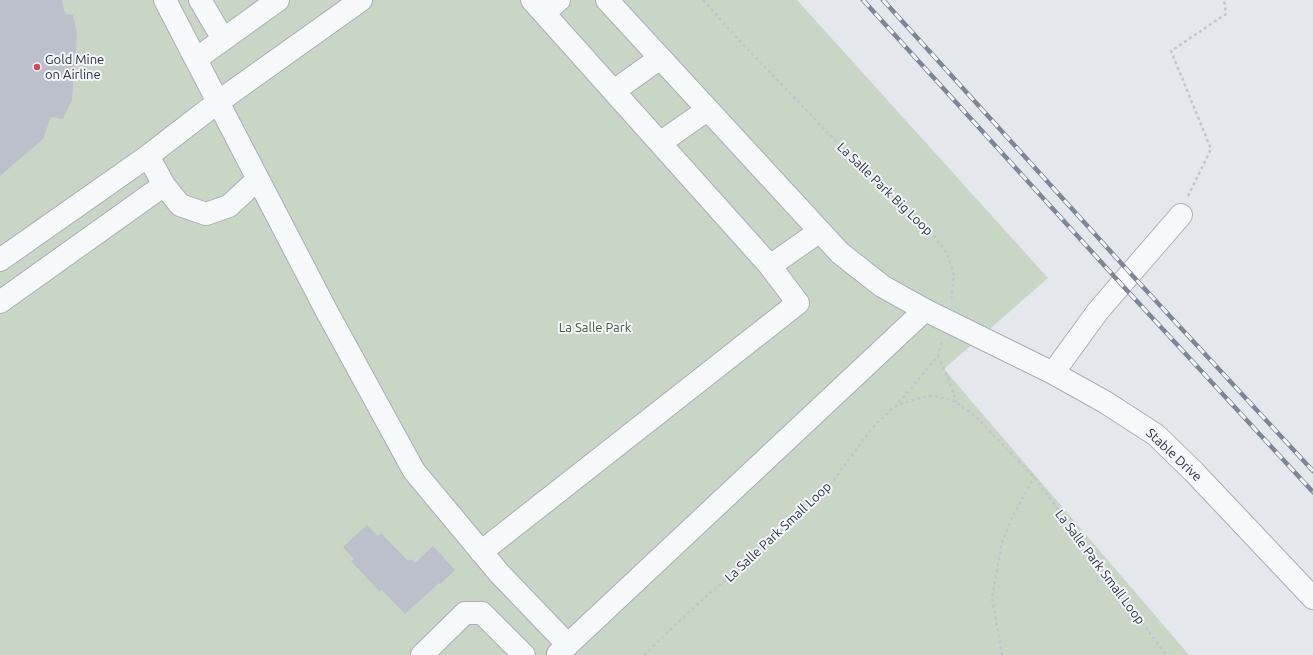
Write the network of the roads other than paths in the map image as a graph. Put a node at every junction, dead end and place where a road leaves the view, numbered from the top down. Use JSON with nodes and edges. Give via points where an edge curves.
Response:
{"nodes":[{"id":1,"x":165,"y":0,"type":"edge"},
{"id":2,"x":200,"y":0,"type":"edge"},
{"id":3,"x":278,"y":0,"type":"edge"},
{"id":4,"x":361,"y":0,"type":"edge"},
{"id":5,"x":607,"y":0,"type":"edge"},
{"id":6,"x":545,"y":4,"type":"edge"},
{"id":7,"x":223,"y":39,"type":"junction"},
{"id":8,"x":660,"y":58,"type":"junction"},
{"id":9,"x":196,"y":59,"type":"junction"},
{"id":10,"x":614,"y":91,"type":"junction"},
{"id":11,"x":218,"y":102,"type":"junction"},
{"id":12,"x":707,"y":110,"type":"junction"},
{"id":13,"x":660,"y":142,"type":"junction"},
{"id":14,"x":148,"y":156,"type":"junction"},
{"id":15,"x":258,"y":179,"type":"junction"},
{"id":16,"x":164,"y":185,"type":"junction"},
{"id":17,"x":1181,"y":215,"type":"road end"},
{"id":18,"x":820,"y":231,"type":"junction"},
{"id":19,"x":0,"y":260,"type":"edge"},
{"id":20,"x":770,"y":266,"type":"junction"},
{"id":21,"x":0,"y":302,"type":"edge"},
{"id":22,"x":925,"y":310,"type":"junction"},
{"id":23,"x":1053,"y":373,"type":"junction"},
{"id":24,"x":481,"y":552,"type":"junction"},
{"id":25,"x":1313,"y":598,"type":"edge"},
{"id":26,"x":563,"y":650,"type":"edge"},
{"id":27,"x":422,"y":655,"type":"edge"},
{"id":28,"x":524,"y":655,"type":"edge"}],
"edges":[{"from":1,"to":9,"type":"street"},
{"from":2,"to":7,"type":"street"},
{"from":3,"to":7,"type":"street"},
{"from":4,"to":11,"type":"street"},
{"from":5,"to":8,"type":"street","name":"Stable Drive"},
{"from":6,"to":10,"type":"street"},
{"from":7,"to":9,"type":"street"},
{"from":8,"to":10,"type":"street"},
{"from":8,"to":12,"type":"street","name":"Stable Drive"},
{"from":9,"to":11,"type":"street"},
{"from":10,"to":13,"type":"street"},
{"from":11,"to":14,"type":"street"},
{"from":11,"to":15,"type":"street"},
{"from":12,"to":13,"type":"street"},
{"from":12,"to":18,"type":"street","name":"Stable Drive"},
{"from":13,"to":20,"type":"street"},
{"from":14,"to":16,"type":"street"},
{"from":14,"to":19,"type":"street"},
{"from":15,"to":16,"type":"street","via":[[229,206],[206,214],[180,206]]},
{"from":15,"to":24,"type":"street","via":[[414,471]]},
{"from":16,"to":21,"type":"street"},
{"from":17,"to":23,"type":"street","via":[[1098,311]]},
{"from":18,"to":20,"type":"street"},
{"from":18,"to":22,"type":"street","name":"Stable Drive","via":[[840,253],[882,286]]},
{"from":20,"to":24,"type":"street","via":[[798,303]]},
{"from":22,"to":23,"type":"street","name":"Stable Drive"},
{"from":22,"to":26,"type":"street"},
{"from":23,"to":25,"type":"street","name":"Stable Drive","via":[[1156,435]]},
{"from":24,"to":26,"type":"street"},
{"from":27,"to":28,"type":"street","via":[[465,613],[482,613]]}]}
